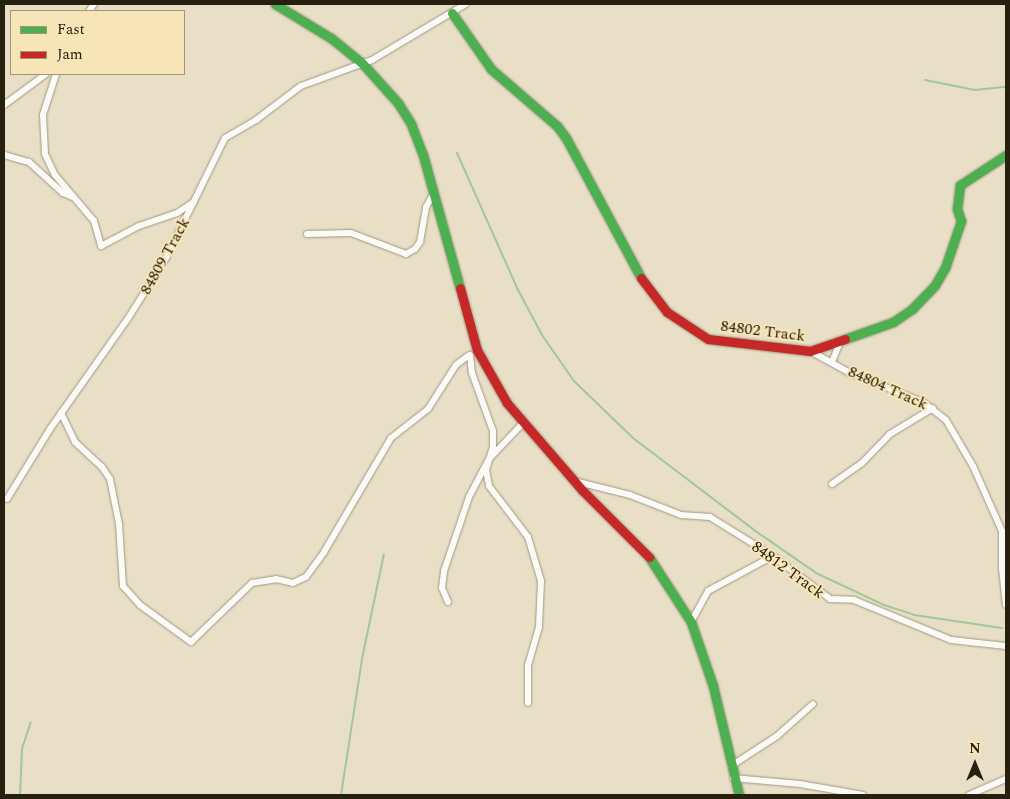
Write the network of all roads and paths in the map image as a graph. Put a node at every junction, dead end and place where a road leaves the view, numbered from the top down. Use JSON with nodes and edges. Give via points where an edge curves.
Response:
{"nodes":[{"id":1,"x":275,"y":4,"type":"edge"},
{"id":2,"x":466,"y":4,"type":"edge"},
{"id":3,"x":452,"y":13,"type":"junction"},
{"id":4,"x":362,"y":63,"type":"junction"},
{"id":5,"x":45,"y":75,"type":"edge"},
{"id":6,"x":56,"y":75,"type":"edge"},
{"id":7,"x":4,"y":105,"type":"edge"},
{"id":8,"x":4,"y":155,"type":"edge"},
{"id":9,"x":1006,"y":155,"type":"edge"},
{"id":10,"x":433,"y":195,"type":"junction"},
{"id":11,"x":74,"y":197,"type":"junction"},
{"id":12,"x":195,"y":201,"type":"junction"},
{"id":13,"x":307,"y":234,"type":"dead end"},
{"id":14,"x":840,"y":342,"type":"junction"},
{"id":15,"x":478,"y":350,"type":"junction"},
{"id":16,"x":810,"y":352,"type":"junction"},
{"id":17,"x":468,"y":356,"type":"junction"},
{"id":18,"x":832,"y":362,"type":"junction"},
{"id":19,"x":933,"y":408,"type":"junction"},
{"id":20,"x":62,"y":413,"type":"junction"},
{"id":21,"x":524,"y":422,"type":"junction"},
{"id":22,"x":489,"y":459,"type":"junction"},
{"id":23,"x":574,"y":481,"type":"junction"},
{"id":24,"x":832,"y":484,"type":"dead end"},
{"id":25,"x":7,"y":499,"type":"dead end"},
{"id":26,"x":773,"y":556,"type":"junction"},
{"id":27,"x":1004,"y":567,"type":"edge"},
{"id":28,"x":448,"y":602,"type":"dead end"},
{"id":29,"x":1006,"y":605,"type":"edge"},
{"id":30,"x":691,"y":622,"type":"junction"},
{"id":31,"x":1006,"y":646,"type":"edge"},
{"id":32,"x":528,"y":703,"type":"dead end"},
{"id":33,"x":813,"y":704,"type":"dead end"},
{"id":34,"x":731,"y":766,"type":"junction"},
{"id":35,"x":733,"y":778,"type":"junction"},
{"id":36,"x":1006,"y":779,"type":"edge"},
{"id":37,"x":739,"y":795,"type":"edge"},
{"id":38,"x":863,"y":795,"type":"edge"},
{"id":39,"x":969,"y":795,"type":"edge"}],
"edges":[{"from":1,"to":4,"type":"street","via":[[331,38]]},
{"from":2,"to":3,"type":"street","name":"84809 Track"},
{"from":3,"to":4,"type":"street","name":"84809 Track"},
{"from":3,"to":16,"type":"street","name":"84802 Track","via":[[487,64],[566,138],[608,210],[634,267],[667,312],[708,339]]},
{"from":4,"to":10,"type":"street","via":[[398,104],[410,124]]},
{"from":4,"to":12,"type":"street","name":"84809 Track","via":[[301,86],[256,120],[225,138]]},
{"from":5,"to":7,"type":"street"},
{"from":6,"to":11,"type":"street","via":[[43,115],[45,154],[55,175]]},
{"from":8,"to":11,"type":"street","via":[[29,162],[63,193]]},
{"from":9,"to":14,"type":"street","name":"84802 Track","via":[[977,171],[960,186],[957,209],[961,221],[945,268],[935,285],[912,309],[893,322]]},
{"from":10,"to":13,"type":"street","via":[[426,207],[418,246],[406,254],[351,233]]},
{"from":10,"to":15,"type":"street"},
{"from":11,"to":12,"type":"street","via":[[94,221],[101,246],[139,226],[177,214]]},
{"from":12,"to":20,"type":"street","name":"84809 Track","via":[[144,295]]},
{"from":14,"to":16,"type":"street","name":"84802 Track"},
{"from":14,"to":18,"type":"street"},
{"from":15,"to":17,"type":"street"},
{"from":15,"to":21,"type":"street","via":[[507,403]]},
{"from":16,"to":18,"type":"street","name":"84804 Track"},
{"from":17,"to":20,"type":"street","via":[[456,365],[428,409],[390,438],[306,577],[293,583],[269,579],[252,583],[191,642],[127,592],[120,571],[119,524],[110,479],[102,466],[75,442]]},
{"from":17,"to":22,"type":"street","via":[[493,431]]},
{"from":18,"to":19,"type":"street","name":"84804 Track","via":[[850,373]]},
{"from":19,"to":24,"type":"street","via":[[890,434],[862,463]]},
{"from":19,"to":27,"type":"street","name":"84804 Track","via":[[954,430],[996,513],[1002,531]]},
{"from":20,"to":25,"type":"street","name":"84809 Track"},
{"from":21,"to":22,"type":"street","via":[[514,437]]},
{"from":21,"to":23,"type":"street"},
{"from":22,"to":28,"type":"street","via":[[469,497],[451,546],[443,580],[443,594]]},
{"from":22,"to":32,"type":"street","via":[[486,470],[489,486],[528,538],[539,566],[539,627],[528,665]]},
{"from":23,"to":26,"type":"street","name":"84812 Track","via":[[630,495],[681,515],[710,517]]},
{"from":23,"to":30,"type":"street","via":[[645,551],[663,573]]},
{"from":26,"to":30,"type":"street","via":[[708,591]]},
{"from":26,"to":31,"type":"street","name":"84812 Track","via":[[830,599],[854,600],[951,640]]},
{"from":27,"to":29,"type":"street","name":"84804 Track"},
{"from":30,"to":34,"type":"street","via":[[713,686]]},
{"from":33,"to":34,"type":"street","via":[[777,736]]},
{"from":34,"to":35,"type":"street"},
{"from":35,"to":37,"type":"street"},
{"from":35,"to":38,"type":"street","via":[[800,784]]},
{"from":36,"to":39,"type":"street"}]}
